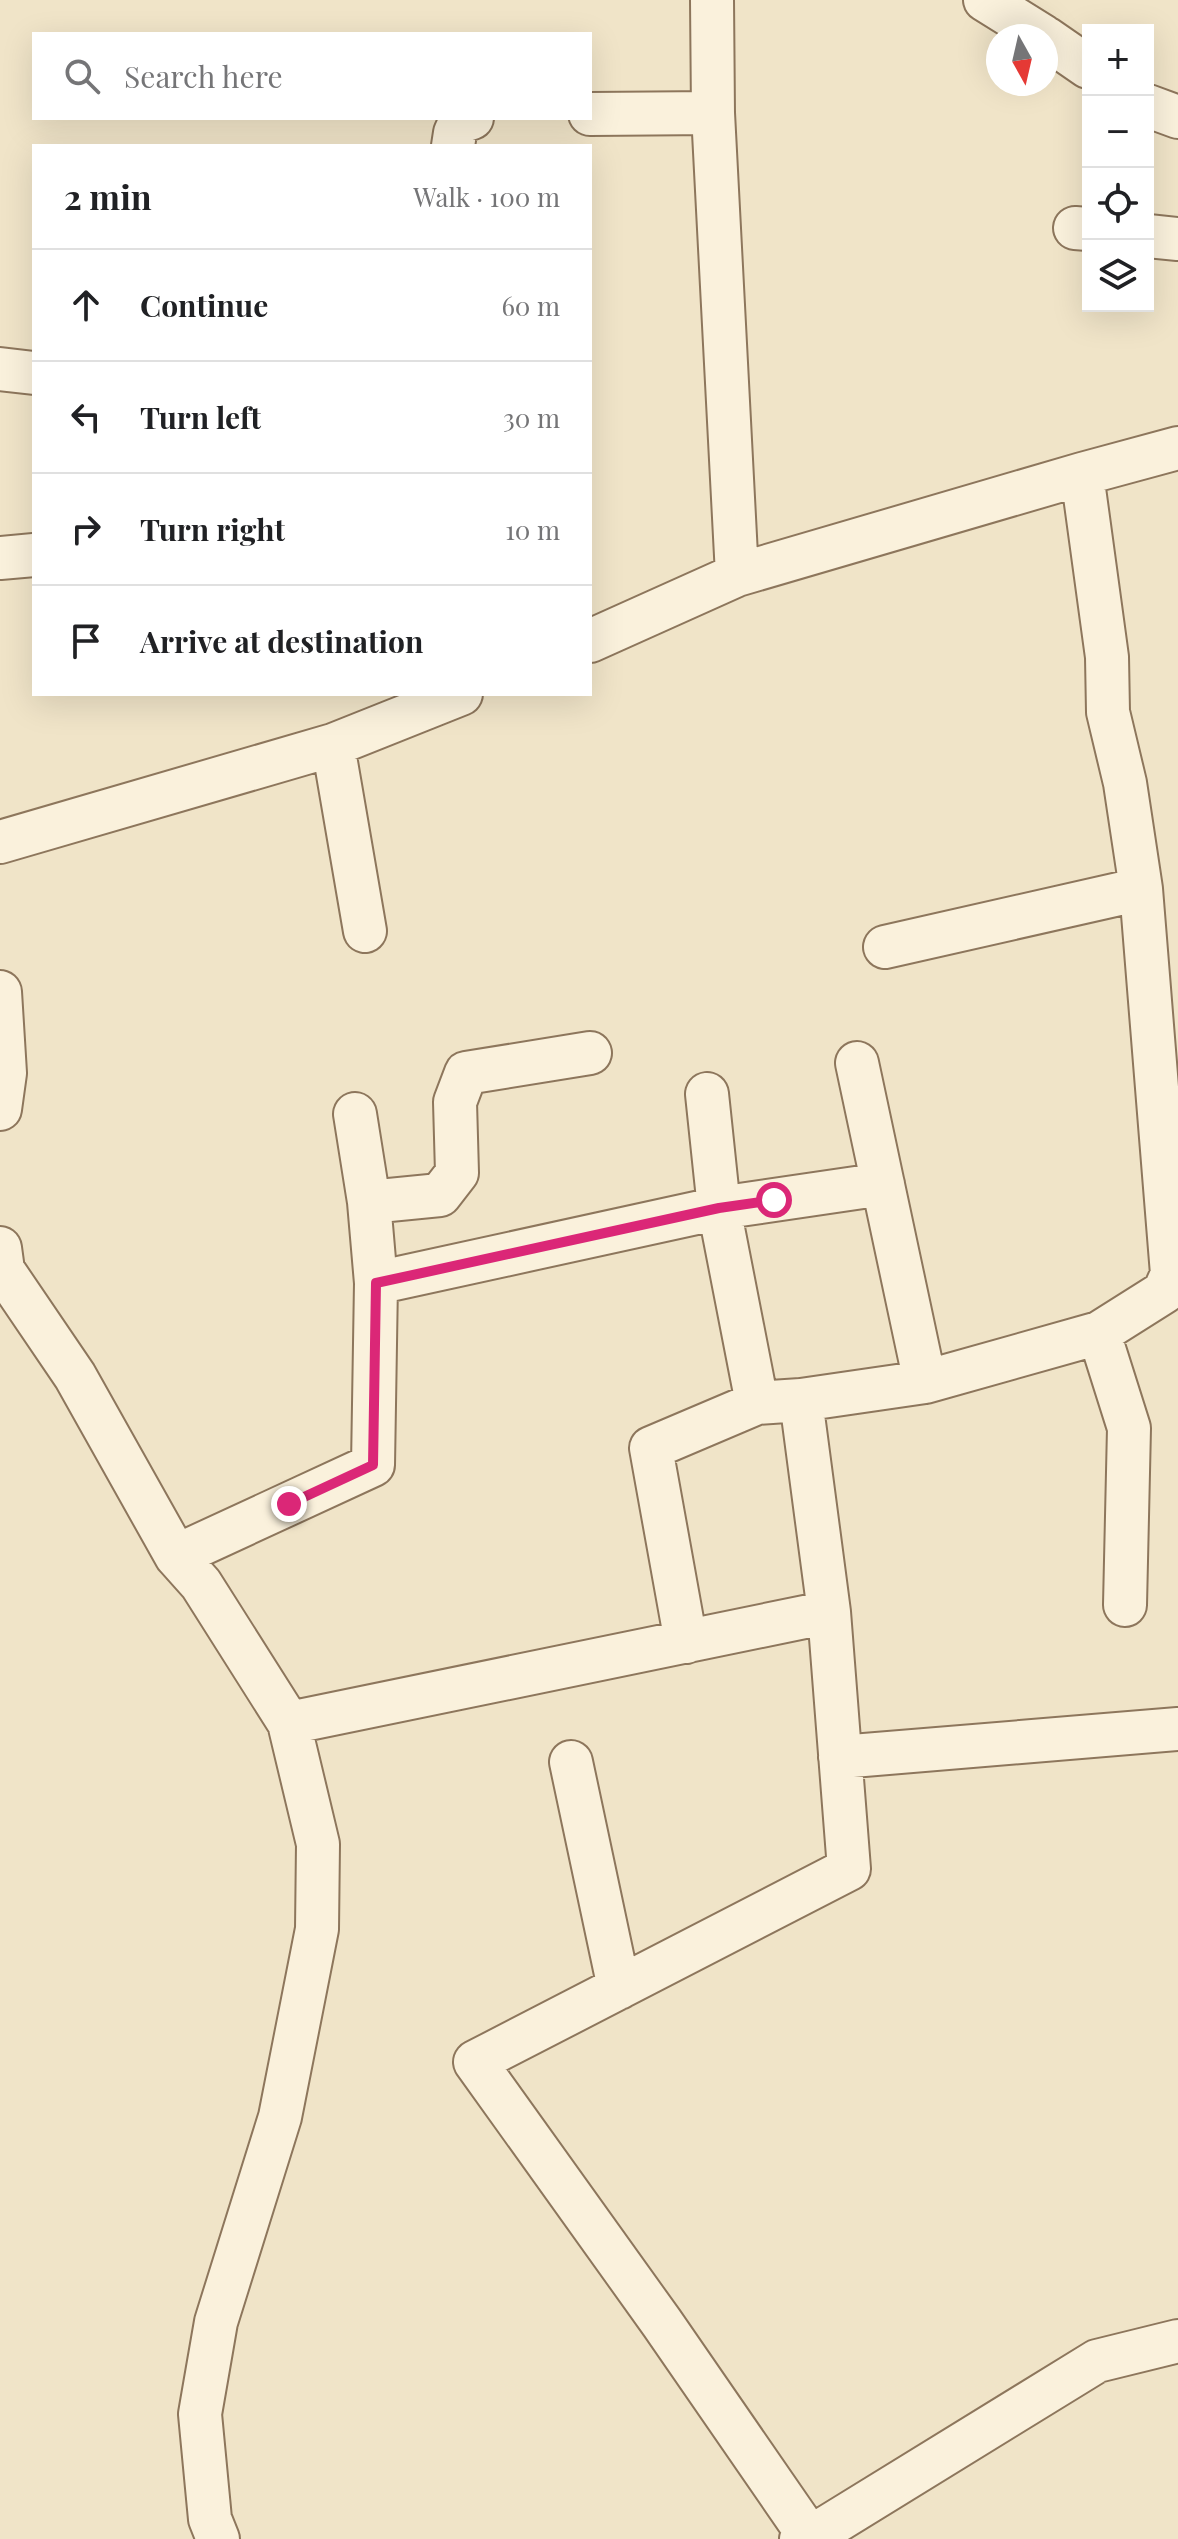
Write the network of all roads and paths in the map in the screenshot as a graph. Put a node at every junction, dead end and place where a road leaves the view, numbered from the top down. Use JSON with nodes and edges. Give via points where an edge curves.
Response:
{"nodes":[{"id":1,"x":712,"y":0,"type":"edge"},
{"id":2,"x":985,"y":0,"type":"edge"},
{"id":3,"x":1024,"y":24,"type":"edge"},
{"id":4,"x":1058,"y":46,"type":"edge"},
{"id":5,"x":1082,"y":63,"type":"edge"},
{"id":6,"x":1154,"y":108,"type":"edge"},
{"id":7,"x":713,"y":113,"type":"junction"},
{"id":8,"x":592,"y":114,"type":"edge"},
{"id":9,"x":1178,"y":117,"type":"edge"},
{"id":10,"x":466,"y":120,"type":"edge"},
{"id":11,"x":453,"y":144,"type":"edge"},
{"id":12,"x":1154,"y":237,"type":"edge"},
{"id":13,"x":1178,"y":239,"type":"edge"},
{"id":14,"x":0,"y":369,"type":"edge"},
{"id":15,"x":32,"y":373,"type":"edge"},
{"id":16,"x":1178,"y":448,"type":"edge"},
{"id":17,"x":1082,"y":474,"type":"junction"},
{"id":18,"x":32,"y":555,"type":"edge"},
{"id":19,"x":0,"y":558,"type":"edge"},
{"id":20,"x":737,"y":575,"type":"junction"},
{"id":21,"x":592,"y":640,"type":"edge"},
{"id":22,"x":456,"y":696,"type":"edge"},
{"id":23,"x":333,"y":745,"type":"junction"},
{"id":24,"x":0,"y":842,"type":"edge"},
{"id":25,"x":1141,"y":889,"type":"junction"},
{"id":26,"x":365,"y":931,"type":"dead end"},
{"id":27,"x":885,"y":947,"type":"dead end"},
{"id":28,"x":0,"y":992,"type":"edge"},
{"id":29,"x":590,"y":1053,"type":"dead end"},
{"id":30,"x":857,"y":1063,"type":"dead end"},
{"id":31,"x":707,"y":1094,"type":"dead end"},
{"id":32,"x":0,"y":1109,"type":"edge"},
{"id":33,"x":355,"y":1114,"type":"dead end"},
{"id":34,"x":883,"y":1184,"type":"junction"},
{"id":35,"x":369,"y":1202,"type":"junction"},
{"id":36,"x":719,"y":1208,"type":"junction"},
{"id":37,"x":1,"y":1262,"type":"edge"},
{"id":38,"x":376,"y":1283,"type":"junction"},
{"id":39,"x":1099,"y":1333,"type":"junction"},
{"id":40,"x":925,"y":1382,"type":"junction"},
{"id":41,"x":801,"y":1400,"type":"junction"},
{"id":42,"x":757,"y":1403,"type":"junction"},
{"id":43,"x":176,"y":1556,"type":"junction"},
{"id":44,"x":1125,"y":1605,"type":"dead end"},
{"id":45,"x":829,"y":1612,"type":"junction"},
{"id":46,"x":686,"y":1642,"type":"junction"},
{"id":47,"x":289,"y":1723,"type":"junction"},
{"id":48,"x":1178,"y":1729,"type":"edge"},
{"id":49,"x":840,"y":1757,"type":"junction"},
{"id":50,"x":571,"y":1762,"type":"dead end"},
{"id":51,"x":619,"y":1988,"type":"junction"},
{"id":52,"x":1178,"y":2341,"type":"edge"},
{"id":53,"x":808,"y":2538,"type":"edge"},
{"id":54,"x":218,"y":2539,"type":"edge"}],
"edges":[{"from":1,"to":7,"type":"street"},
{"from":2,"to":3,"type":"street"},
{"from":4,"to":5,"type":"street"},
{"from":6,"to":9,"type":"street"},
{"from":7,"to":8,"type":"street"},
{"from":7,"to":20,"type":"street"},
{"from":10,"to":11,"type":"street","via":[[460,122]]},
{"from":12,"to":13,"type":"street"},
{"from":14,"to":15,"type":"street"},
{"from":16,"to":17,"type":"street"},
{"from":17,"to":20,"type":"street"},
{"from":17,"to":25,"type":"street","via":[[1107,657],[1108,712]]},
{"from":18,"to":19,"type":"street"},
{"from":20,"to":21,"type":"street"},
{"from":22,"to":23,"type":"street"},
{"from":23,"to":24,"type":"street"},
{"from":23,"to":26,"type":"street"},
{"from":25,"to":27,"type":"street"},
{"from":25,"to":39,"type":"street","via":[[1172,1274],[1164,1292]]},
{"from":28,"to":32,"type":"street","via":[[5,1073]]},
{"from":29,"to":35,"type":"street","via":[[466,1073],[455,1102],[457,1173],[440,1195]]},
{"from":30,"to":34,"type":"street"},
{"from":31,"to":36,"type":"street"},
{"from":33,"to":35,"type":"street"},
{"from":34,"to":36,"type":"street"},
{"from":34,"to":40,"type":"street"},
{"from":35,"to":38,"type":"street"},
{"from":36,"to":38,"type":"street"},
{"from":36,"to":42,"type":"street"},
{"from":37,"to":43,"type":"street","via":[[75,1376]]},
{"from":38,"to":43,"type":"street","via":[[373,1465]]},
{"from":39,"to":40,"type":"street"},
{"from":39,"to":44,"type":"street","via":[[1129,1428]]},
{"from":40,"to":41,"type":"street"},
{"from":41,"to":42,"type":"street"},
{"from":41,"to":45,"type":"street"},
{"from":42,"to":46,"type":"street","via":[[651,1448]]},
{"from":43,"to":47,"type":"street","via":[[201,1584]]},
{"from":45,"to":46,"type":"street"},
{"from":45,"to":49,"type":"street"},
{"from":46,"to":47,"type":"street"},
{"from":47,"to":54,"type":"street","via":[[318,1844],[317,1929],[280,2117],[216,2322],[200,2414],[210,2519]]},
{"from":48,"to":49,"type":"street"},
{"from":49,"to":51,"type":"street","via":[[849,1869]]},
{"from":50,"to":51,"type":"street"},
{"from":51,"to":53,"type":"street","via":[[475,2062]]},
{"from":52,"to":53,"type":"street","via":[[1097,2361]]}]}
